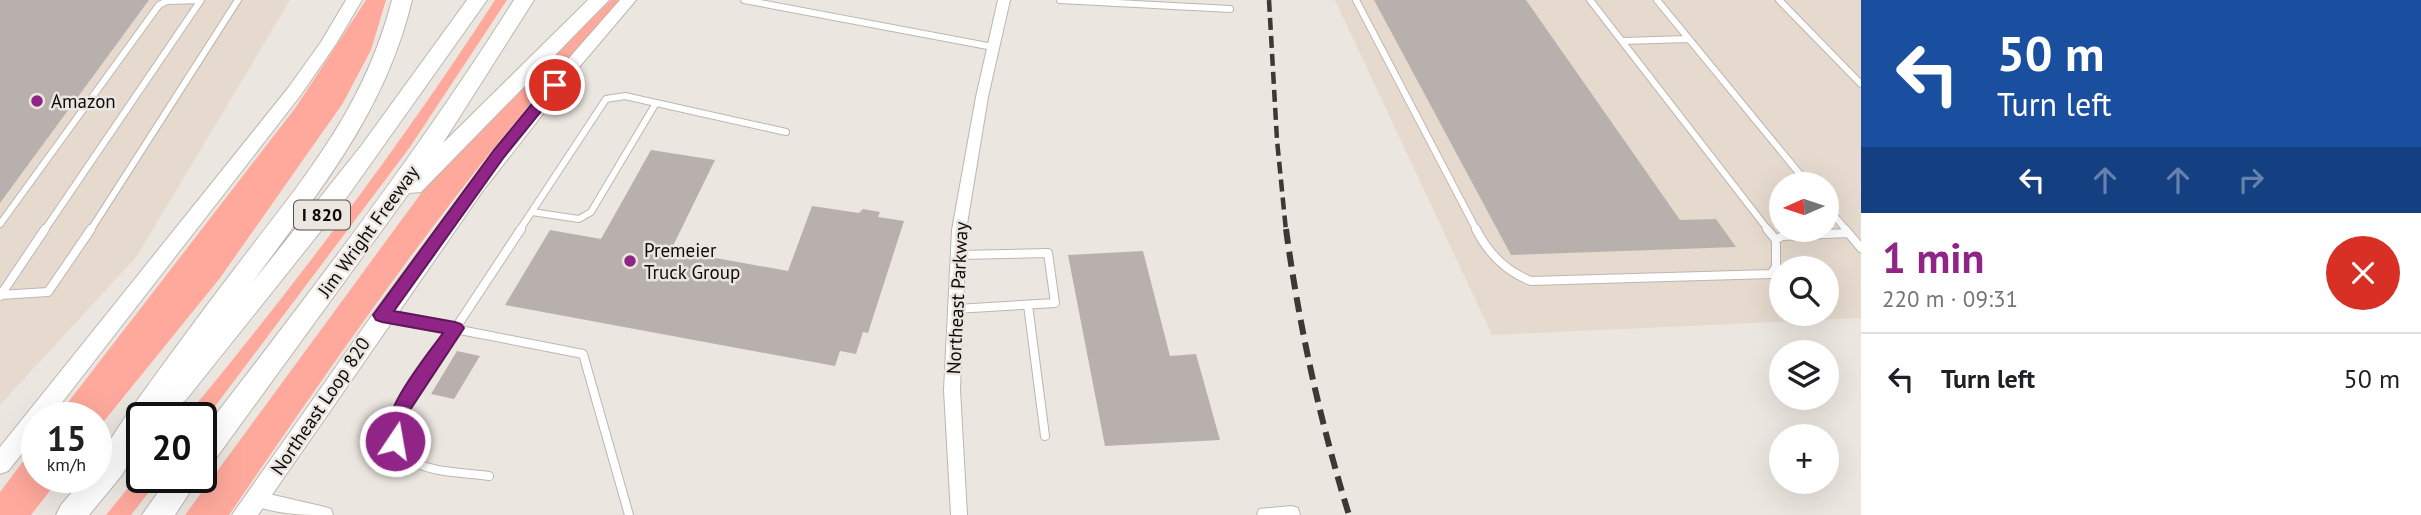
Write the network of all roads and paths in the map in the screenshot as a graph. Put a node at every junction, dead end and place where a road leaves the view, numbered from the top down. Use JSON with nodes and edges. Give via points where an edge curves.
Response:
{"nodes":[{"id":1,"x":201,"y":0,"type":"edge"},
{"id":2,"x":238,"y":0,"type":"edge"},
{"id":3,"x":354,"y":0,"type":"edge"},
{"id":4,"x":402,"y":0,"type":"edge"},
{"id":5,"x":477,"y":0,"type":"edge"},
{"id":6,"x":524,"y":0,"type":"edge"},
{"id":7,"x":599,"y":0,"type":"edge"},
{"id":8,"x":628,"y":0,"type":"edge"},
{"id":9,"x":744,"y":0,"type":"edge"},
{"id":10,"x":1004,"y":0,"type":"edge"},
{"id":11,"x":1060,"y":0,"type":"edge"},
{"id":12,"x":1356,"y":0,"type":"edge"},
{"id":13,"x":1590,"y":0,"type":"edge"},
{"id":14,"x":1657,"y":0,"type":"edge"},
{"id":15,"x":1779,"y":0,"type":"edge"},
{"id":16,"x":1230,"y":9,"type":"dead end"},
{"id":17,"x":1688,"y":39,"type":"junction"},
{"id":18,"x":1623,"y":41,"type":"junction"},
{"id":19,"x":993,"y":47,"type":"junction"},
{"id":20,"x":1861,"y":84,"type":"edge"},
{"id":21,"x":656,"y":103,"type":"junction"},
{"id":22,"x":786,"y":132,"type":"dead end"},
{"id":23,"x":1798,"y":172,"type":"edge"},
{"id":24,"x":384,"y":212,"type":"junction"},
{"id":25,"x":532,"y":212,"type":"junction"},
{"id":26,"x":1839,"y":221,"type":"edge"},
{"id":27,"x":0,"y":224,"type":"edge"},
{"id":28,"x":1769,"y":231,"type":"edge"},
{"id":29,"x":1839,"y":233,"type":"edge"},
{"id":30,"x":1849,"y":233,"type":"junction"},
{"id":31,"x":1776,"y":242,"type":"edge"},
{"id":32,"x":1861,"y":248,"type":"edge"},
{"id":33,"x":958,"y":255,"type":"junction"},
{"id":34,"x":0,"y":295,"type":"edge"},
{"id":35,"x":1028,"y":305,"type":"junction"},
{"id":36,"x":955,"y":309,"type":"junction"},
{"id":37,"x":382,"y":315,"type":"junction"},
{"id":38,"x":455,"y":328,"type":"junction"},
{"id":39,"x":50,"y":402,"type":"edge"},
{"id":40,"x":167,"y":402,"type":"edge"},
{"id":41,"x":217,"y":435,"type":"edge"},
{"id":42,"x":1045,"y":436,"type":"dead end"},
{"id":43,"x":21,"y":438,"type":"edge"},
{"id":44,"x":126,"y":449,"type":"edge"},
{"id":45,"x":112,"y":461,"type":"edge"},
{"id":46,"x":0,"y":464,"type":"edge"},
{"id":47,"x":112,"y":466,"type":"edge"},
{"id":48,"x":489,"y":476,"type":"dead end"},
{"id":49,"x":89,"y":493,"type":"edge"},
{"id":50,"x":174,"y":493,"type":"edge"},
{"id":51,"x":250,"y":507,"type":"edge"},
{"id":52,"x":1292,"y":514,"type":"edge"},
{"id":53,"x":71,"y":515,"type":"edge"},
{"id":54,"x":157,"y":515,"type":"edge"},
{"id":55,"x":325,"y":515,"type":"edge"},
{"id":56,"x":629,"y":515,"type":"edge"},
{"id":57,"x":959,"y":515,"type":"edge"},
{"id":58,"x":1265,"y":515,"type":"edge"}],
"edges":[{"from":1,"to":27,"type":"lane","via":[[159,5]]},
{"from":1,"to":34,"type":"lane"},
{"from":2,"to":34,"type":"lane","via":[[54,286],[48,292]]},
{"from":3,"to":39,"type":"main road","via":[[294,92]]},
{"from":4,"to":45,"type":"highway","via":[[378,74],[360,111],[146,407]]},
{"from":5,"to":40,"type":"highway","number":"I 820","via":[[324,213]]},
{"from":6,"to":24,"type":"highway","name":"Jim Wright Freeway","number":"I 820"},
{"from":7,"to":24,"type":"highway"},
{"from":8,"to":37,"type":"main road","name":"Northeast Loop 820","via":[[499,154]]},
{"from":9,"to":19,"type":"lane"},
{"from":10,"to":19,"type":"street","name":"Northeast Parkway"},
{"from":11,"to":16,"type":"lane"},
{"from":12,"to":31,"type":"lane","via":[[1482,241],[1494,258],[1519,277],[1531,281],[1771,274],[1776,267]]},
{"from":13,"to":18,"type":"lane"},
{"from":14,"to":17,"type":"lane"},
{"from":15,"to":20,"type":"lane"},
{"from":17,"to":18,"type":"lane"},
{"from":17,"to":23,"type":"lane"},
{"from":18,"to":28,"type":"lane"},
{"from":19,"to":33,"type":"street","name":"Northeast Parkway"},
{"from":21,"to":22,"type":"lane"},
{"from":21,"to":25,"type":"lane","via":[[625,96],[606,99]]},
{"from":21,"to":25,"type":"lane","via":[[591,212],[579,219]]},
{"from":24,"to":41,"type":"highway","name":"Jim Wright Freeway","number":"I 820"},
{"from":25,"to":38,"type":"lane"},
{"from":26,"to":30,"type":"lane"},
{"from":29,"to":30,"type":"lane"},
{"from":30,"to":32,"type":"lane"},
{"from":33,"to":35,"type":"lane","via":[[1048,253],[1055,303]]},
{"from":33,"to":36,"type":"street","name":"Northeast Parkway"},
{"from":35,"to":36,"type":"lane"},
{"from":35,"to":42,"type":"lane"},
{"from":36,"to":57,"type":"street","name":"Northeast Parkway","via":[[952,390]]},
{"from":37,"to":38,"type":"lane"},
{"from":37,"to":51,"type":"main road","name":"Northeast Loop 820"},
{"from":38,"to":48,"type":"lane","via":[[400,411],[397,450],[424,465]]},
{"from":38,"to":56,"type":"lane","via":[[583,354]]},
{"from":43,"to":46,"type":"main road"},
{"from":44,"to":47,"type":"highway"},
{"from":49,"to":53,"type":"highway"},
{"from":50,"to":54,"type":"highway"},
{"from":51,"to":55,"type":"street"},
{"from":52,"to":58,"type":"street"}]}
